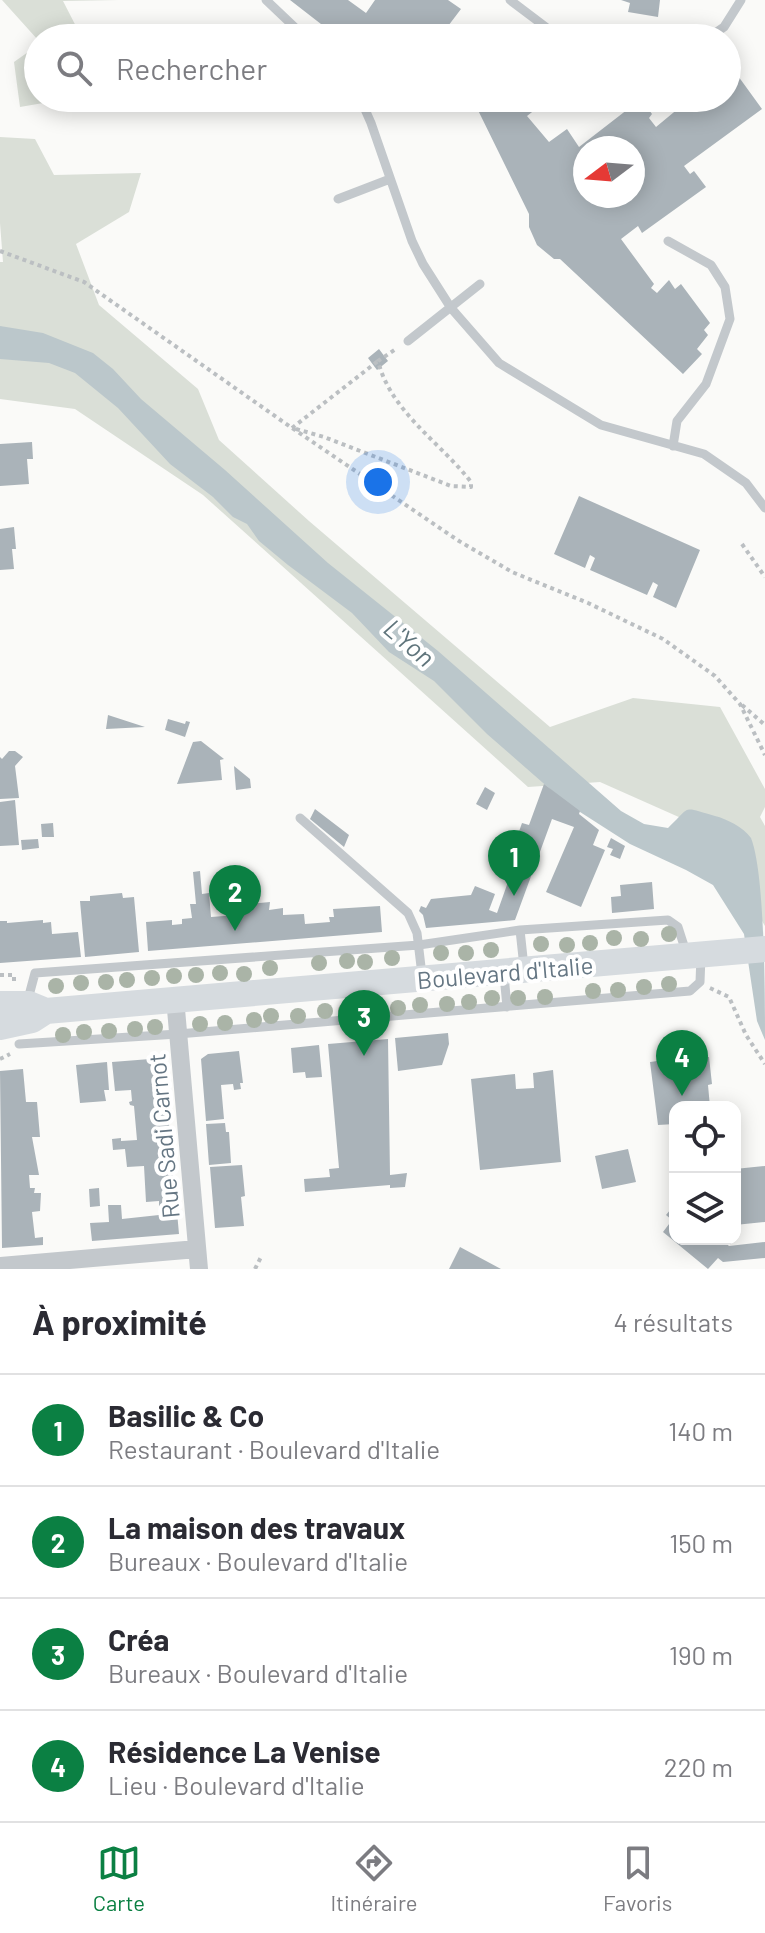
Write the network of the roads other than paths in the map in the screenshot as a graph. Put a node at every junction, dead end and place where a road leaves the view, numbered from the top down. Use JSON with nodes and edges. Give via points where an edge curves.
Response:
{"nodes":[{"id":1,"x":266,"y":0,"type":"edge"},
{"id":2,"x":510,"y":0,"type":"edge"},
{"id":3,"x":741,"y":0,"type":"edge"},
{"id":4,"x":291,"y":24,"type":"edge"},
{"id":5,"x":542,"y":24,"type":"edge"},
{"id":6,"x":726,"y":24,"type":"edge"},
{"id":7,"x":365,"y":112,"type":"edge"},
{"id":8,"x":390,"y":179,"type":"junction"},
{"id":9,"x":338,"y":199,"type":"dead end"},
{"id":10,"x":668,"y":241,"type":"dead end"},
{"id":11,"x":480,"y":284,"type":"dead end"},
{"id":12,"x":451,"y":308,"type":"junction"},
{"id":13,"x":408,"y":341,"type":"road end"},
{"id":14,"x":673,"y":446,"type":"junction"},
{"id":15,"x":765,"y":508,"type":"edge"},
{"id":16,"x":300,"y":818,"type":"dead end"},
{"id":17,"x":520,"y":930,"type":"junction"},
{"id":18,"x":419,"y":945,"type":"junction"},
{"id":19,"x":765,"y":949,"type":"edge"},
{"id":20,"x":704,"y":954,"type":"junction"},
{"id":21,"x":514,"y":971,"type":"junction"},
{"id":22,"x":422,"y":979,"type":"junction"},
{"id":23,"x":356,"y":984,"type":"junction"},
{"id":24,"x":175,"y":998,"type":"junction"},
{"id":25,"x":0,"y":1004,"type":"edge"},
{"id":26,"x":507,"y":1007,"type":"junction"},
{"id":27,"x":36,"y":1008,"type":"junction"},
{"id":28,"x":358,"y":1019,"type":"junction"},
{"id":29,"x":178,"y":1034,"type":"junction"},
{"id":30,"x":9,"y":1036,"type":"edge"},
{"id":31,"x":197,"y":1249,"type":"junction"},
{"id":32,"x":0,"y":1266,"type":"edge"},
{"id":33,"x":199,"y":1269,"type":"edge"}],
"edges":[{"from":1,"to":4,"type":"lane"},
{"from":2,"to":5,"type":"lane"},
{"from":3,"to":6,"type":"lane"},
{"from":7,"to":8,"type":"lane"},
{"from":8,"to":9,"type":"lane"},
{"from":8,"to":12,"type":"lane","via":[[412,241]]},
{"from":10,"to":14,"type":"lane","via":[[711,265],[725,287],[730,319],[706,384],[677,421]]},
{"from":11,"to":12,"type":"lane"},
{"from":12,"to":13,"type":"lane"},
{"from":12,"to":14,"type":"lane","via":[[499,363],[555,399],[601,425]]},
{"from":14,"to":15,"type":"lane","via":[[704,454],[746,483]]},
{"from":16,"to":18,"type":"lane","via":[[408,913]]},
{"from":17,"to":18,"type":"lane"},
{"from":17,"to":20,"type":"lane","via":[[668,920]]},
{"from":17,"to":21,"type":"lane"},
{"from":18,"to":22,"type":"lane"},
{"from":18,"to":27,"type":"lane","via":[[35,973]]},
{"from":19,"to":20,"type":"main road","name":"Boulevard d'Italie"},
{"from":20,"to":21,"type":"main road","name":"Boulevard d'Italie"},
{"from":20,"to":26,"type":"lane","via":[[700,982],[690,991]]},
{"from":21,"to":22,"type":"main road","name":"Boulevard d'Italie"},
{"from":21,"to":26,"type":"lane"},
{"from":22,"to":23,"type":"main road","name":"Boulevard d'Italie"},
{"from":23,"to":24,"type":"main road","name":"Boulevard d'Italie"},
{"from":23,"to":28,"type":"lane"},
{"from":24,"to":27,"type":"main road","name":"Boulevard d'Italie"},
{"from":24,"to":29,"type":"street","name":"Rue Sadi Carnot"},
{"from":25,"to":27,"type":"main road","name":"Boulevard d'Italie"},
{"from":26,"to":28,"type":"lane"},
{"from":27,"to":30,"type":"main road","name":"Boulevard d'Italie","via":[[32,1020]]},
{"from":28,"to":29,"type":"lane"},
{"from":29,"to":30,"type":"lane"},
{"from":29,"to":31,"type":"street","name":"Rue Sadi Carnot"},
{"from":31,"to":32,"type":"street"},
{"from":31,"to":33,"type":"street","name":"Rue Sadi Carnot"}]}
